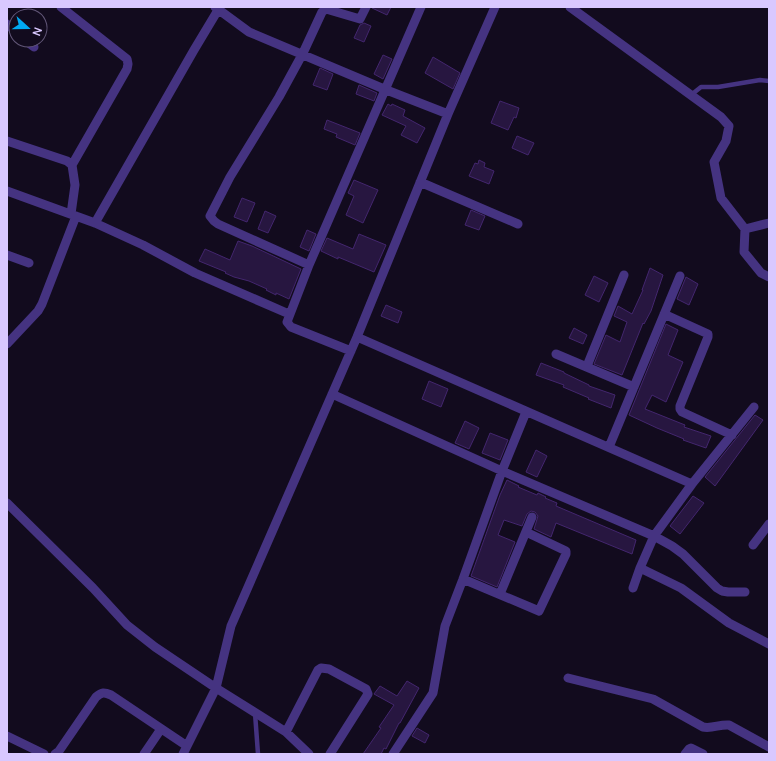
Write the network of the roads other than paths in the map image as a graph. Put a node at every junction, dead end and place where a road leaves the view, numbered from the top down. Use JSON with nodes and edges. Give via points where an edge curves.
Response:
{"nodes":[{"id":1,"x":61,"y":7,"type":"edge"},
{"id":2,"x":366,"y":7,"type":"edge"},
{"id":3,"x":421,"y":7,"type":"edge"},
{"id":4,"x":495,"y":7,"type":"edge"},
{"id":5,"x":570,"y":7,"type":"edge"},
{"id":6,"x":217,"y":8,"type":"edge"},
{"id":7,"x":303,"y":54,"type":"junction"},
{"id":8,"x":769,"y":81,"type":"edge"},
{"id":9,"x":384,"y":89,"type":"junction"},
{"id":10,"x":691,"y":95,"type":"junction"},
{"id":11,"x":448,"y":114,"type":"junction"},
{"id":12,"x":7,"y":141,"type":"edge"},
{"id":13,"x":72,"y":165,"type":"junction"},
{"id":14,"x":420,"y":182,"type":"junction"},
{"id":15,"x":7,"y":190,"type":"edge"},
{"id":16,"x":73,"y":215,"type":"junction"},
{"id":17,"x":95,"y":223,"type":"junction"},
{"id":18,"x":769,"y":223,"type":"edge"},
{"id":19,"x":518,"y":224,"type":"dead end"},
{"id":20,"x":745,"y":229,"type":"junction"},
{"id":21,"x":7,"y":255,"type":"edge"},
{"id":22,"x":29,"y":263,"type":"dead end"},
{"id":23,"x":309,"y":265,"type":"junction"},
{"id":24,"x":624,"y":275,"type":"dead end"},
{"id":25,"x":680,"y":276,"type":"dead end"},
{"id":26,"x":769,"y":277,"type":"edge"},
{"id":27,"x":289,"y":314,"type":"junction"},
{"id":28,"x":664,"y":314,"type":"junction"},
{"id":29,"x":357,"y":337,"type":"junction"},
{"id":30,"x":7,"y":344,"type":"edge"},
{"id":31,"x":351,"y":351,"type":"junction"},
{"id":32,"x":556,"y":354,"type":"dead end"},
{"id":33,"x":588,"y":366,"type":"junction"},
{"id":34,"x":634,"y":387,"type":"junction"},
{"id":35,"x":332,"y":394,"type":"junction"},
{"id":36,"x":754,"y":407,"type":"dead end"},
{"id":37,"x":526,"y":412,"type":"junction"},
{"id":38,"x":732,"y":435,"type":"junction"},
{"id":39,"x":609,"y":447,"type":"junction"},
{"id":40,"x":502,"y":471,"type":"junction"},
{"id":41,"x":692,"y":484,"type":"junction"},
{"id":42,"x":7,"y":503,"type":"edge"},
{"id":43,"x":532,"y":516,"type":"dead end"},
{"id":44,"x":769,"y":524,"type":"edge"},
{"id":45,"x":526,"y":532,"type":"junction"},
{"id":46,"x":654,"y":536,"type":"junction"},
{"id":47,"x":753,"y":544,"type":"dead end"},
{"id":48,"x":640,"y":568,"type":"junction"},
{"id":49,"x":463,"y":579,"type":"junction"},
{"id":50,"x":633,"y":588,"type":"dead end"},
{"id":51,"x":745,"y":592,"type":"dead end"},
{"id":52,"x":500,"y":594,"type":"junction"},
{"id":53,"x":769,"y":644,"type":"edge"},
{"id":54,"x":568,"y":678,"type":"dead end"},
{"id":55,"x":216,"y":688,"type":"junction"},
{"id":56,"x":255,"y":712,"type":"junction"},
{"id":57,"x":161,"y":729,"type":"junction"},
{"id":58,"x":286,"y":732,"type":"junction"},
{"id":59,"x":7,"y":736,"type":"edge"},
{"id":60,"x":769,"y":747,"type":"edge"},
{"id":61,"x":185,"y":750,"type":"edge"},
{"id":62,"x":44,"y":754,"type":"edge"},
{"id":63,"x":55,"y":754,"type":"edge"},
{"id":64,"x":144,"y":754,"type":"edge"},
{"id":65,"x":258,"y":754,"type":"edge"},
{"id":66,"x":309,"y":754,"type":"edge"},
{"id":67,"x":330,"y":754,"type":"edge"},
{"id":68,"x":393,"y":754,"type":"edge"},
{"id":69,"x":685,"y":754,"type":"edge"},
{"id":70,"x":703,"y":754,"type":"edge"}],
"edges":[{"from":1,"to":13,"type":"street","via":[[127,59],[128,64]]},
{"from":2,"to":7,"type":"street","via":[[360,19],[326,9],[322,12]]},
{"from":3,"to":9,"type":"street"},
{"from":4,"to":11,"type":"street"},
{"from":5,"to":10,"type":"street"},
{"from":6,"to":7,"type":"street","via":[[249,32]]},
{"from":6,"to":17,"type":"street"},
{"from":7,"to":9,"type":"street"},
{"from":7,"to":23,"type":"street","via":[[230,176],[210,216],[218,224]]},
{"from":8,"to":10,"type":"lane","via":[[701,87]]},
{"from":9,"to":11,"type":"street"},
{"from":9,"to":23,"type":"street"},
{"from":10,"to":20,"type":"street","via":[[729,126],[726,141],[714,162],[721,198]]},
{"from":11,"to":14,"type":"street"},
{"from":12,"to":13,"type":"street","via":[[67,161]]},
{"from":13,"to":16,"type":"street","via":[[75,185]]},
{"from":14,"to":19,"type":"street"},
{"from":14,"to":29,"type":"street"},
{"from":15,"to":16,"type":"street"},
{"from":16,"to":17,"type":"street"},
{"from":16,"to":30,"type":"street","via":[[42,304]]},
{"from":17,"to":27,"type":"street","via":[[195,273]]},
{"from":18,"to":20,"type":"street"},
{"from":20,"to":26,"type":"street","via":[[744,252],[761,273]]},
{"from":21,"to":22,"type":"street"},
{"from":23,"to":27,"type":"street"},
{"from":24,"to":33,"type":"street"},
{"from":25,"to":28,"type":"street"},
{"from":27,"to":31,"type":"street","via":[[287,322],[291,327]]},
{"from":28,"to":34,"type":"street"},
{"from":28,"to":38,"type":"street","via":[[708,334],[680,409]]},
{"from":29,"to":31,"type":"street"},
{"from":29,"to":37,"type":"street"},
{"from":31,"to":35,"type":"street"},
{"from":32,"to":33,"type":"street"},
{"from":33,"to":34,"type":"street"},
{"from":34,"to":39,"type":"street"},
{"from":35,"to":40,"type":"street"},
{"from":35,"to":55,"type":"street","via":[[230,626]]},
{"from":36,"to":38,"type":"street"},
{"from":37,"to":39,"type":"street"},
{"from":37,"to":40,"type":"street"},
{"from":38,"to":41,"type":"street"},
{"from":39,"to":41,"type":"street"},
{"from":40,"to":46,"type":"street"},
{"from":40,"to":49,"type":"street"},
{"from":41,"to":46,"type":"street"},
{"from":42,"to":55,"type":"street","via":[[128,625],[155,647]]},
{"from":43,"to":45,"type":"street"},
{"from":44,"to":47,"type":"street"},
{"from":45,"to":52,"type":"street"},
{"from":45,"to":52,"type":"street","via":[[564,549],[566,554],[539,611]]},
{"from":46,"to":48,"type":"street"},
{"from":46,"to":51,"type":"street","via":[[683,554],[717,588],[722,591]]},
{"from":48,"to":50,"type":"street"},
{"from":48,"to":53,"type":"street","via":[[681,588],[729,623]]},
{"from":49,"to":52,"type":"street"},
{"from":49,"to":68,"type":"street","via":[[445,626],[433,693]]},
{"from":54,"to":60,"type":"street","via":[[653,699],[703,726],[712,728],[730,725]]},
{"from":55,"to":56,"type":"street"},
{"from":55,"to":61,"type":"street"},
{"from":56,"to":58,"type":"street"},
{"from":56,"to":65,"type":"lane"},
{"from":57,"to":61,"type":"street"},
{"from":57,"to":63,"type":"street","via":[[111,696],[101,693]]},
{"from":57,"to":64,"type":"street"},
{"from":58,"to":66,"type":"street"},
{"from":58,"to":67,"type":"street","via":[[318,670],[329,669],[366,689],[368,694]]},
{"from":59,"to":62,"type":"street"},
{"from":69,"to":70,"type":"street","via":[[691,748]]}]}
